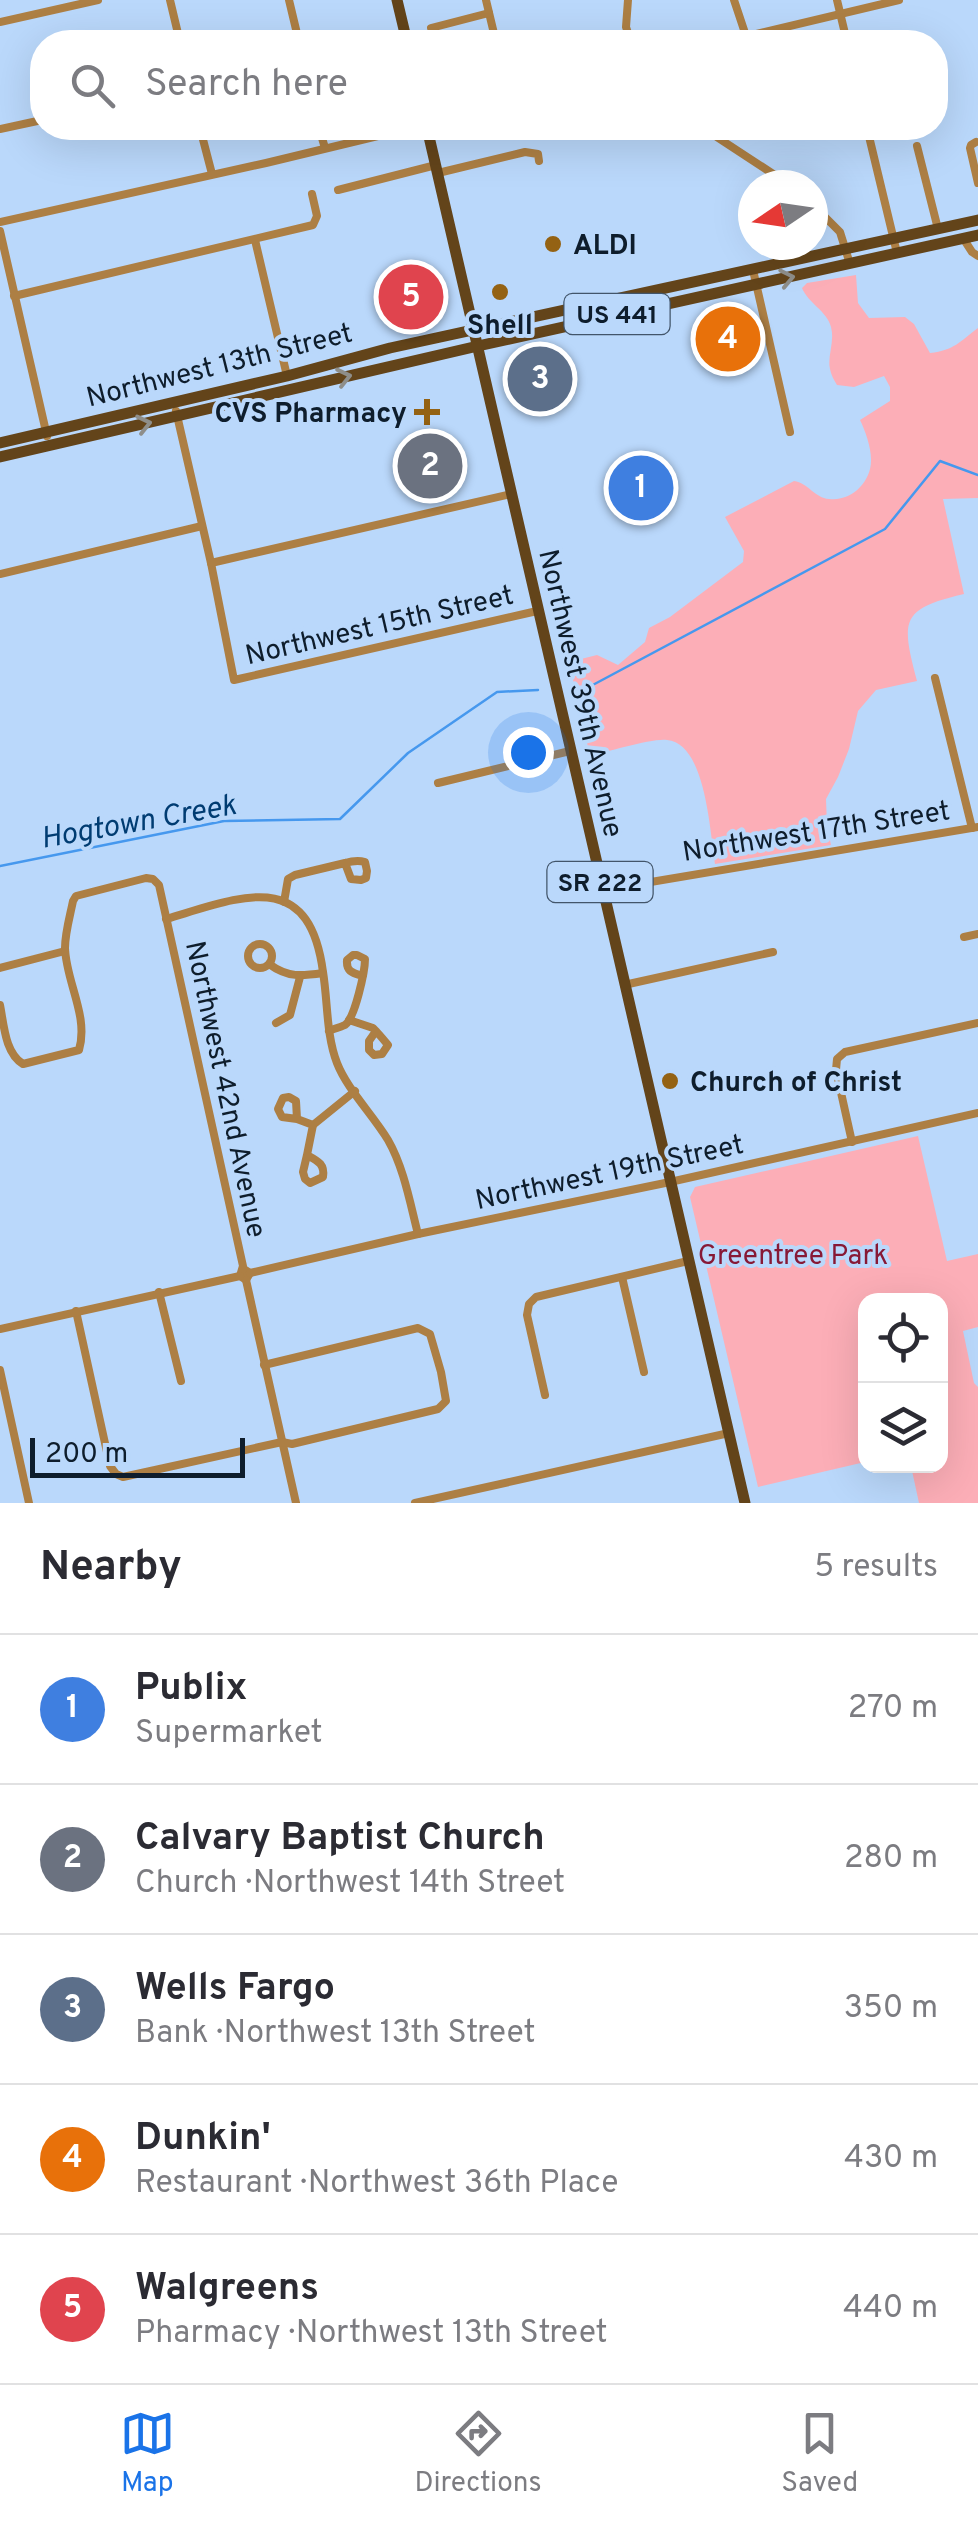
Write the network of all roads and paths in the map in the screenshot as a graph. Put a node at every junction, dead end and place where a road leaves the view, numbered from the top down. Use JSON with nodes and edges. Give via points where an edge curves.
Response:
{"nodes":[{"id":1,"x":98,"y":0,"type":"edge"},
{"id":2,"x":170,"y":0,"type":"edge"},
{"id":3,"x":289,"y":0,"type":"edge"},
{"id":4,"x":397,"y":0,"type":"edge"},
{"id":5,"x":486,"y":0,"type":"edge"},
{"id":6,"x":628,"y":0,"type":"edge"},
{"id":7,"x":734,"y":0,"type":"edge"},
{"id":8,"x":837,"y":0,"type":"edge"},
{"id":9,"x":899,"y":0,"type":"edge"},
{"id":10,"x":489,"y":13,"type":"junction"},
{"id":11,"x":840,"y":14,"type":"junction"},
{"id":12,"x":0,"y":22,"type":"edge"},
{"id":13,"x":431,"y":28,"type":"dead end"},
{"id":14,"x":177,"y":30,"type":"edge"},
{"id":15,"x":296,"y":30,"type":"edge"},
{"id":16,"x":404,"y":30,"type":"edge"},
{"id":17,"x":493,"y":30,"type":"edge"},
{"id":18,"x":627,"y":30,"type":"edge"},
{"id":19,"x":744,"y":30,"type":"edge"},
{"id":20,"x":772,"y":30,"type":"edge"},
{"id":21,"x":844,"y":30,"type":"edge"},
{"id":22,"x":30,"y":123,"type":"edge"},
{"id":23,"x":0,"y":130,"type":"edge"},
{"id":24,"x":203,"y":140,"type":"edge"},
{"id":25,"x":322,"y":140,"type":"edge"},
{"id":26,"x":359,"y":140,"type":"edge"},
{"id":27,"x":430,"y":140,"type":"edge"},
{"id":28,"x":721,"y":140,"type":"edge"},
{"id":29,"x":870,"y":140,"type":"edge"},
{"id":30,"x":976,"y":142,"type":"edge"},
{"id":31,"x":918,"y":146,"type":"dead end"},
{"id":32,"x":324,"y":148,"type":"junction"},
{"id":33,"x":540,"y":161,"type":"dead end"},
{"id":34,"x":437,"y":169,"type":"junction"},
{"id":35,"x":767,"y":170,"type":"edge"},
{"id":36,"x":212,"y":174,"type":"junction"},
{"id":37,"x":978,"y":183,"type":"edge"},
{"id":38,"x":338,"y":190,"type":"dead end"},
{"id":39,"x":312,"y":194,"type":"dead end"},
{"id":40,"x":828,"y":220,"type":"edge"},
{"id":41,"x":978,"y":220,"type":"edge"},
{"id":42,"x":0,"y":222,"type":"edge"},
{"id":43,"x":959,"y":224,"type":"junction"},
{"id":44,"x":938,"y":229,"type":"junction"},
{"id":45,"x":0,"y":231,"type":"edge"},
{"id":46,"x":978,"y":235,"type":"edge"},
{"id":47,"x":893,"y":238,"type":"junction"},
{"id":48,"x":963,"y":238,"type":"junction"},
{"id":49,"x":254,"y":240,"type":"junction"},
{"id":50,"x":941,"y":243,"type":"junction"},
{"id":51,"x":846,"y":249,"type":"junction"},
{"id":52,"x":896,"y":253,"type":"junction"},
{"id":53,"x":978,"y":256,"type":"edge"},
{"id":54,"x":850,"y":264,"type":"junction"},
{"id":55,"x":753,"y":270,"type":"junction"},
{"id":56,"x":756,"y":284,"type":"junction"},
{"id":57,"x":14,"y":296,"type":"junction"},
{"id":58,"x":474,"y":330,"type":"junction"},
{"id":59,"x":478,"y":346,"type":"junction"},
{"id":60,"x":286,"y":376,"type":"junction"},
{"id":61,"x":290,"y":390,"type":"junction"},
{"id":62,"x":173,"y":402,"type":"junction"},
{"id":63,"x":176,"y":416,"type":"junction"},
{"id":64,"x":46,"y":432,"type":"junction"},
{"id":65,"x":790,"y":432,"type":"dead end"},
{"id":66,"x":0,"y":443,"type":"edge"},
{"id":67,"x":49,"y":446,"type":"junction"},
{"id":68,"x":0,"y":457,"type":"edge"},
{"id":69,"x":511,"y":494,"type":"junction"},
{"id":70,"x":202,"y":526,"type":"junction"},
{"id":71,"x":212,"y":563,"type":"junction"},
{"id":72,"x":0,"y":574,"type":"edge"},
{"id":73,"x":537,"y":610,"type":"junction"},
{"id":74,"x":935,"y":678,"type":"dead end"},
{"id":75,"x":570,"y":751,"type":"junction"},
{"id":76,"x":438,"y":783,"type":"dead end"},
{"id":77,"x":975,"y":827,"type":"edge"},
{"id":78,"x":345,"y":863,"type":"dead end"},
{"id":79,"x":602,"y":890,"type":"junction"},
{"id":80,"x":284,"y":902,"type":"junction"},
{"id":81,"x":166,"y":919,"type":"junction"},
{"id":82,"x":978,"y":934,"type":"edge"},
{"id":83,"x":964,"y":937,"type":"dead end"},
{"id":84,"x":65,"y":951,"type":"junction"},
{"id":85,"x":773,"y":952,"type":"dead end"},
{"id":86,"x":269,"y":964,"type":"dead end"},
{"id":87,"x":0,"y":968,"type":"edge"},
{"id":88,"x":324,"y":973,"type":"junction"},
{"id":89,"x":300,"y":976,"type":"junction"},
{"id":90,"x":363,"y":976,"type":"dead end"},
{"id":91,"x":624,"y":985,"type":"junction"},
{"id":92,"x":0,"y":1005,"type":"edge"},
{"id":93,"x":349,"y":1020,"type":"junction"},
{"id":94,"x":276,"y":1023,"type":"dead end"},
{"id":95,"x":978,"y":1023,"type":"edge"},
{"id":96,"x":329,"y":1031,"type":"junction"},
{"id":97,"x":376,"y":1031,"type":"dead end"},
{"id":98,"x":355,"y":1091,"type":"junction"},
{"id":99,"x":978,"y":1114,"type":"edge"},
{"id":100,"x":297,"y":1119,"type":"dead end"},
{"id":101,"x":313,"y":1125,"type":"junction"},
{"id":102,"x":852,"y":1142,"type":"junction"},
{"id":103,"x":307,"y":1155,"type":"dead end"},
{"id":104,"x":670,"y":1182,"type":"junction"},
{"id":105,"x":418,"y":1234,"type":"junction"},
{"id":106,"x":688,"y":1261,"type":"junction"},
{"id":107,"x":245,"y":1275,"type":"junction"},
{"id":108,"x":622,"y":1277,"type":"junction"},
{"id":109,"x":159,"y":1292,"type":"junction"},
{"id":110,"x":76,"y":1312,"type":"junction"},
{"id":111,"x":0,"y":1329,"type":"edge"},
{"id":112,"x":264,"y":1365,"type":"junction"},
{"id":113,"x":0,"y":1370,"type":"edge"},
{"id":114,"x":644,"y":1372,"type":"dead end"},
{"id":115,"x":180,"y":1382,"type":"dead end"},
{"id":116,"x":545,"y":1395,"type":"dead end"},
{"id":117,"x":729,"y":1433,"type":"junction"},
{"id":118,"x":282,"y":1442,"type":"junction"},
{"id":119,"x":29,"y":1503,"type":"edge"},
{"id":120,"x":296,"y":1503,"type":"edge"},
{"id":121,"x":415,"y":1503,"type":"edge"},
{"id":122,"x":746,"y":1503,"type":"edge"}],
"edges":[{"from":1,"to":12,"type":"street"},
{"from":2,"to":14,"type":"street"},
{"from":3,"to":15,"type":"street"},
{"from":4,"to":16,"type":"main road"},
{"from":5,"to":10,"type":"street"},
{"from":6,"to":18,"type":"street"},
{"from":7,"to":19,"type":"street"},
{"from":8,"to":11,"type":"street"},
{"from":9,"to":11,"type":"street"},
{"from":10,"to":13,"type":"street"},
{"from":10,"to":17,"type":"street"},
{"from":11,"to":20,"type":"street"},
{"from":11,"to":21,"type":"street"},
{"from":22,"to":23,"type":"street"},
{"from":24,"to":36,"type":"street"},
{"from":25,"to":32,"type":"street"},
{"from":26,"to":32,"type":"street"},
{"from":27,"to":34,"type":"main road","name":"Northwest 39th Avenue","number":"SR 222"},
{"from":28,"to":35,"type":"street"},
{"from":29,"to":47,"type":"street"},
{"from":30,"to":37,"type":"street","via":[[970,148]]},
{"from":31,"to":44,"type":"street"},
{"from":32,"to":36,"type":"street"},
{"from":33,"to":34,"type":"street","via":[[525,152]]},
{"from":34,"to":38,"type":"street"},
{"from":34,"to":58,"type":"main road","name":"Northwest 39th Avenue","number":"SR 222"},
{"from":36,"to":42,"type":"street"},
{"from":39,"to":49,"type":"street","via":[[318,216],[313,224]]},
{"from":40,"to":51,"type":"street"},
{"from":41,"to":43,"type":"main road","name":"Northwest 13th Street","number":"US 441"},
{"from":43,"to":44,"type":"main road","name":"Northwest 13th Street","number":"US 441"},
{"from":43,"to":48,"type":"street"},
{"from":44,"to":47,"type":"main road","name":"Northwest 13th Street","number":"US 441"},
{"from":44,"to":50,"type":"street"},
{"from":45,"to":57,"type":"street"},
{"from":46,"to":48,"type":"main road","name":"Northwest 13th Street","number":"US 441"},
{"from":47,"to":51,"type":"main road","name":"Northwest 13th Street","number":"US 441"},
{"from":47,"to":52,"type":"street"},
{"from":48,"to":50,"type":"main road","name":"Northwest 13th Street","number":"US 441"},
{"from":48,"to":53,"type":"street"},
{"from":49,"to":57,"type":"street"},
{"from":49,"to":60,"type":"street"},
{"from":50,"to":52,"type":"main road","name":"Northwest 13th Street","number":"US 441"},
{"from":51,"to":54,"type":"street"},
{"from":51,"to":55,"type":"main road","name":"Northwest 13th Street","number":"US 441"},
{"from":52,"to":54,"type":"main road","name":"Northwest 13th Street","number":"US 441"},
{"from":56,"to":54,"type":"main road","name":"Northwest 13th Street","number":"US 441","one_way":true},
{"from":55,"to":56,"type":"street"},
{"from":55,"to":58,"type":"main road","name":"Northwest 13th Street","number":"US 441"},
{"from":56,"to":59,"type":"main road","name":"Northwest 13th Street","number":"US 441"},
{"from":56,"to":65,"type":"street"},
{"from":57,"to":64,"type":"street"},
{"from":58,"to":59,"type":"main road","name":"Northwest 39th Avenue","number":"SR 222"},
{"from":58,"to":60,"type":"main road","name":"Northwest 13th Street","number":"US 441"},
{"from":61,"to":59,"type":"main road","name":"Northwest 13th Street","number":"US 441","one_way":true},
{"from":59,"to":69,"type":"main road","name":"Northwest 39th Avenue","number":"SR 222"},
{"from":60,"to":61,"type":"street"},
{"from":60,"to":62,"type":"main road","name":"Northwest 13th Street","number":"US 441"},
{"from":61,"to":63,"type":"main road","name":"Northwest 13th Street","number":"US 441"},
{"from":62,"to":63,"type":"street"},
{"from":62,"to":64,"type":"main road","name":"Northwest 13th Street","number":"US 441"},
{"from":67,"to":63,"type":"main road","name":"Northwest 13th Street","number":"US 441","one_way":true},
{"from":63,"to":70,"type":"street"},
{"from":64,"to":66,"type":"main road","name":"Northwest 13th Street","number":"US 441"},
{"from":64,"to":67,"type":"street"},
{"from":67,"to":68,"type":"main road","name":"Northwest 13th Street","number":"US 441"},
{"from":69,"to":71,"type":"street"},
{"from":69,"to":73,"type":"main road","name":"Northwest 39th Avenue","number":"SR 222"},
{"from":70,"to":71,"type":"street"},
{"from":70,"to":72,"type":"street"},
{"from":71,"to":73,"type":"street","name":"Northwest 15th Street","via":[[234,680]]},
{"from":73,"to":75,"type":"main road","name":"Northwest 39th Avenue","number":"SR 222"},
{"from":74,"to":77,"type":"street"},
{"from":75,"to":76,"type":"street"},
{"from":75,"to":79,"type":"main road","name":"Northwest 39th Avenue","number":"SR 222"},
{"from":77,"to":79,"type":"street","name":"Northwest 17th Street"},
{"from":78,"to":80,"type":"street","via":[[288,879]]},
{"from":79,"to":91,"type":"main road","name":"Northwest 39th Avenue","number":"SR 222"},
{"from":80,"to":81,"type":"street","via":[[249,896]]},
{"from":80,"to":88,"type":"street","via":[[316,936]]},
{"from":81,"to":84,"type":"street","name":"Northwest 42nd Avenue","via":[[153,879],[76,896]]},
{"from":81,"to":107,"type":"street","name":"Northwest 42nd Avenue"},
{"from":82,"to":83,"type":"street"},
{"from":84,"to":87,"type":"street"},
{"from":84,"to":92,"type":"street","via":[[81,1022],[79,1050],[24,1064],[16,1060]]},
{"from":85,"to":91,"type":"street"},
{"from":86,"to":89,"type":"street"},
{"from":88,"to":89,"type":"street"},
{"from":88,"to":96,"type":"street"},
{"from":89,"to":94,"type":"street","via":[[290,1015]]},
{"from":90,"to":93,"type":"street"},
{"from":91,"to":104,"type":"main road","name":"Northwest 39th Avenue","number":"SR 222"},
{"from":93,"to":96,"type":"street"},
{"from":93,"to":97,"type":"street"},
{"from":95,"to":102,"type":"street","via":[[837,1059]]},
{"from":96,"to":98,"type":"street","via":[[337,1064]]},
{"from":98,"to":101,"type":"street"},
{"from":98,"to":105,"type":"street","via":[[389,1141]]},
{"from":99,"to":102,"type":"street","name":"Northwest 19th Street"},
{"from":100,"to":101,"type":"street"},
{"from":101,"to":103,"type":"street"},
{"from":102,"to":104,"type":"street","name":"Northwest 19th Street"},
{"from":104,"to":105,"type":"street","name":"Northwest 19th Street"},
{"from":104,"to":106,"type":"main road","name":"Northwest 39th Avenue","number":"SR 222"},
{"from":105,"to":107,"type":"street","name":"Northwest 19th Street"},
{"from":106,"to":108,"type":"street"},
{"from":106,"to":117,"type":"main road","name":"Northwest 39th Avenue","number":"SR 222"},
{"from":107,"to":109,"type":"street","name":"Northwest 19th Street"},
{"from":107,"to":112,"type":"street","name":"Northwest 42nd Avenue"},
{"from":108,"to":114,"type":"street"},
{"from":108,"to":116,"type":"street","via":[[529,1304]]},
{"from":109,"to":110,"type":"street","name":"Northwest 19th Street"},
{"from":109,"to":115,"type":"street"},
{"from":110,"to":111,"type":"street","name":"Northwest 19th Street"},
{"from":110,"to":118,"type":"street","via":[[116,1474]]},
{"from":112,"to":118,"type":"street","name":"Northwest 42nd Avenue"},
{"from":112,"to":118,"type":"street","via":[[418,1328],[430,1334],[441,1372],[446,1400],[438,1409]]},
{"from":113,"to":119,"type":"street"},
{"from":117,"to":121,"type":"street"},
{"from":117,"to":122,"type":"main road","name":"Northwest 39th Avenue","number":"SR 222"},
{"from":118,"to":120,"type":"street","name":"Northwest 42nd Avenue"}]}
